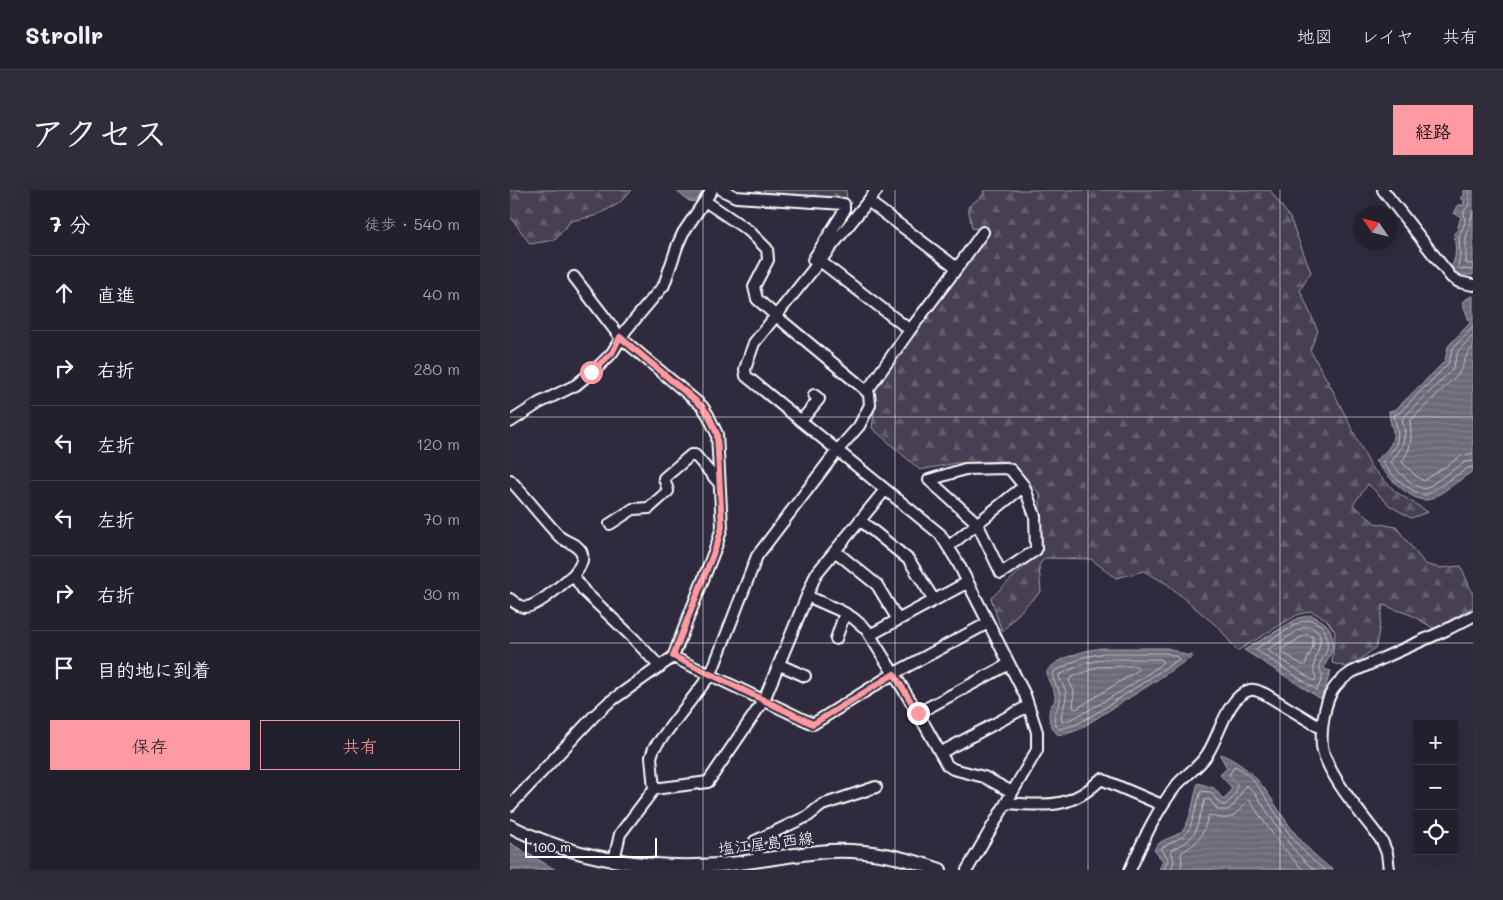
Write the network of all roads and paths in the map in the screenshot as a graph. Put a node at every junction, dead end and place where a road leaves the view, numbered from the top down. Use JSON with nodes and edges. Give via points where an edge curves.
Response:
{"nodes":[{"id":1,"x":712,"y":190,"type":"edge"},
{"id":2,"x":722,"y":190,"type":"edge"},
{"id":3,"x":877,"y":190,"type":"edge"},
{"id":4,"x":1383,"y":190,"type":"edge"},
{"id":5,"x":705,"y":201,"type":"junction"},
{"id":6,"x":868,"y":202,"type":"junction"},
{"id":7,"x":983,"y":232,"type":"dead end"},
{"id":8,"x":820,"y":261,"type":"junction"},
{"id":9,"x":957,"y":268,"type":"junction"},
{"id":10,"x":574,"y":277,"type":"dead end"},
{"id":11,"x":1473,"y":285,"type":"edge"},
{"id":12,"x":788,"y":301,"type":"junction"},
{"id":13,"x":776,"y":316,"type":"junction"},
{"id":14,"x":910,"y":330,"type":"junction"},
{"id":15,"x":620,"y":337,"type":"junction"},
{"id":16,"x":867,"y":392,"type":"junction"},
{"id":17,"x":814,"y":395,"type":"dead end"},
{"id":18,"x":801,"y":421,"type":"junction"},
{"id":19,"x":510,"y":422,"type":"edge"},
{"id":20,"x":837,"y":451,"type":"junction"},
{"id":21,"x":510,"y":480,"type":"edge"},
{"id":22,"x":719,"y":483,"type":"junction"},
{"id":23,"x":1024,"y":486,"type":"junction"},
{"id":24,"x":885,"y":490,"type":"junction"},
{"id":25,"x":860,"y":520,"type":"junction"},
{"id":26,"x":610,"y":524,"type":"dead end"},
{"id":27,"x":977,"y":524,"type":"junction"},
{"id":28,"x":948,"y":547,"type":"junction"},
{"id":29,"x":835,"y":551,"type":"junction"},
{"id":30,"x":574,"y":575,"type":"junction"},
{"id":31,"x":968,"y":582,"type":"junction"},
{"id":32,"x":807,"y":596,"type":"junction"},
{"id":33,"x":510,"y":599,"type":"edge"},
{"id":34,"x":934,"y":600,"type":"junction"},
{"id":35,"x":845,"y":613,"type":"junction"},
{"id":36,"x":1473,"y":616,"type":"edge"},
{"id":37,"x":898,"y":620,"type":"junction"},
{"id":38,"x":988,"y":623,"type":"junction"},
{"id":39,"x":870,"y":635,"type":"junction"},
{"id":40,"x":836,"y":639,"type":"dead end"},
{"id":41,"x":673,"y":656,"type":"junction"},
{"id":42,"x":1009,"y":664,"type":"junction"},
{"id":43,"x":780,"y":665,"type":"junction"},
{"id":44,"x":660,"y":667,"type":"junction"},
{"id":45,"x":711,"y":674,"type":"junction"},
{"id":46,"x":894,"y":674,"type":"junction"},
{"id":47,"x":805,"y":676,"type":"dead end"},
{"id":48,"x":764,"y":700,"type":"junction"},
{"id":49,"x":1028,"y":706,"type":"junction"},
{"id":50,"x":918,"y":713,"type":"junction"},
{"id":51,"x":1321,"y":728,"type":"junction"},
{"id":52,"x":940,"y":753,"type":"junction"},
{"id":53,"x":876,"y":787,"type":"dead end"},
{"id":54,"x":654,"y":789,"type":"junction"},
{"id":55,"x":1012,"y":792,"type":"junction"},
{"id":56,"x":1006,"y":803,"type":"junction"},
{"id":57,"x":1162,"y":805,"type":"junction"},
{"id":58,"x":510,"y":806,"type":"edge"},
{"id":59,"x":510,"y":826,"type":"edge"},
{"id":60,"x":616,"y":864,"type":"edge"},
{"id":61,"x":754,"y":864,"type":"edge"},
{"id":62,"x":940,"y":870,"type":"edge"},
{"id":63,"x":967,"y":870,"type":"edge"},
{"id":64,"x":1130,"y":870,"type":"edge"},
{"id":65,"x":1389,"y":870,"type":"edge"}],
"edges":[{"from":1,"to":5,"type":"street"},
{"from":2,"to":12,"type":"street","via":[[736,198],[844,204],[844,211]]},
{"from":3,"to":6,"type":"street"},
{"from":4,"to":11,"type":"street","via":[[1451,277]]},
{"from":5,"to":13,"type":"street","via":[[767,248],[768,260],[754,286],[757,299]]},
{"from":5,"to":15,"type":"street","via":[[678,244],[664,284]]},
{"from":6,"to":8,"type":"street"},
{"from":6,"to":9,"type":"street"},
{"from":7,"to":9,"type":"street"},
{"from":8,"to":12,"type":"street"},
{"from":8,"to":14,"type":"street"},
{"from":9,"to":14,"type":"street"},
{"from":10,"to":15,"type":"street"},
{"from":12,"to":13,"type":"street"},
{"from":13,"to":16,"type":"street"},
{"from":13,"to":18,"type":"street","via":[[754,343],[745,369],[746,376]]},
{"from":14,"to":16,"type":"street"},
{"from":15,"to":19,"type":"street","via":[[612,353],[576,385]]},
{"from":15,"to":22,"type":"street","via":[[708,414],[717,434]]},
{"from":16,"to":20,"type":"street","via":[[870,405],[859,426]]},
{"from":17,"to":18,"type":"street","via":[[819,399]]},
{"from":18,"to":20,"type":"street"},
{"from":20,"to":24,"type":"street"},
{"from":20,"to":45,"type":"street","via":[[757,556]]},
{"from":21,"to":30,"type":"street","via":[[560,537],[580,548],[583,561]]},
{"from":22,"to":26,"type":"street","via":[[691,454],[664,478],[668,491],[649,508],[633,509]]},
{"from":22,"to":41,"type":"street","via":[[722,527]]},
{"from":23,"to":27,"type":"street"},
{"from":23,"to":27,"type":"street","via":[[1035,516],[1036,550],[1001,573]]},
{"from":23,"to":27,"type":"street","via":[[1012,470],[1006,468],[965,470],[929,480]]},
{"from":24,"to":25,"type":"street"},
{"from":24,"to":28,"type":"street","via":[[940,534]]},
{"from":25,"to":29,"type":"street"},
{"from":25,"to":34,"type":"street","via":[[909,560]]},
{"from":27,"to":28,"type":"street"},
{"from":28,"to":31,"type":"street"},
{"from":29,"to":32,"type":"street","via":[[816,574]]},
{"from":29,"to":37,"type":"street","via":[[877,585]]},
{"from":30,"to":33,"type":"street","via":[[535,605],[520,606]]},
{"from":30,"to":44,"type":"street","via":[[584,591]]},
{"from":31,"to":34,"type":"street"},
{"from":31,"to":38,"type":"street"},
{"from":32,"to":35,"type":"street"},
{"from":32,"to":43,"type":"street"},
{"from":34,"to":37,"type":"street"},
{"from":35,"to":39,"type":"street"},
{"from":35,"to":40,"type":"street"},
{"from":36,"to":51,"type":"street","via":[[1340,680],[1331,691]]},
{"from":37,"to":39,"type":"street"},
{"from":38,"to":42,"type":"street"},
{"from":38,"to":46,"type":"street"},
{"from":39,"to":46,"type":"street"},
{"from":41,"to":44,"type":"street"},
{"from":41,"to":45,"type":"street"},
{"from":42,"to":49,"type":"street"},
{"from":42,"to":50,"type":"street"},
{"from":43,"to":47,"type":"street"},
{"from":43,"to":48,"type":"street"},
{"from":44,"to":58,"type":"street","via":[[593,716]]},
{"from":45,"to":48,"type":"street"},
{"from":45,"to":54,"type":"street","via":[[654,748],[651,757]]},
{"from":46,"to":48,"type":"street","via":[[813,724]]},
{"from":46,"to":50,"type":"street"},
{"from":48,"to":54,"type":"street","via":[[708,782]]},
{"from":49,"to":52,"type":"street"},
{"from":49,"to":55,"type":"street","via":[[1037,732],[1037,750]]},
{"from":50,"to":52,"type":"street"},
{"from":51,"to":57,"type":"street","via":[[1265,694],[1250,690],[1234,703],[1202,762],[1177,784]]},
{"from":51,"to":65,"type":"street","via":[[1322,748],[1330,771],[1382,841]]},
{"from":52,"to":55,"type":"street","via":[[952,769],[984,777]]},
{"from":53,"to":61,"type":"street","via":[[822,805],[808,816],[755,841]]},
{"from":54,"to":60,"type":"street","via":[[620,834]]},
{"from":55,"to":56,"type":"street"},
{"from":56,"to":57,"type":"street","via":[[1056,805],[1082,795],[1100,779]]},
{"from":56,"to":63,"type":"street"},
{"from":57,"to":64,"type":"street"},
{"from":59,"to":60,"type":"main road","name":"塩江屋島西線","via":[[557,846]]},
{"from":60,"to":61,"type":"main road","name":"塩江屋島西線","via":[[674,868]]},
{"from":61,"to":62,"type":"main road","name":"塩江屋島西線","via":[[827,851],[852,851],[905,858]]}]}
